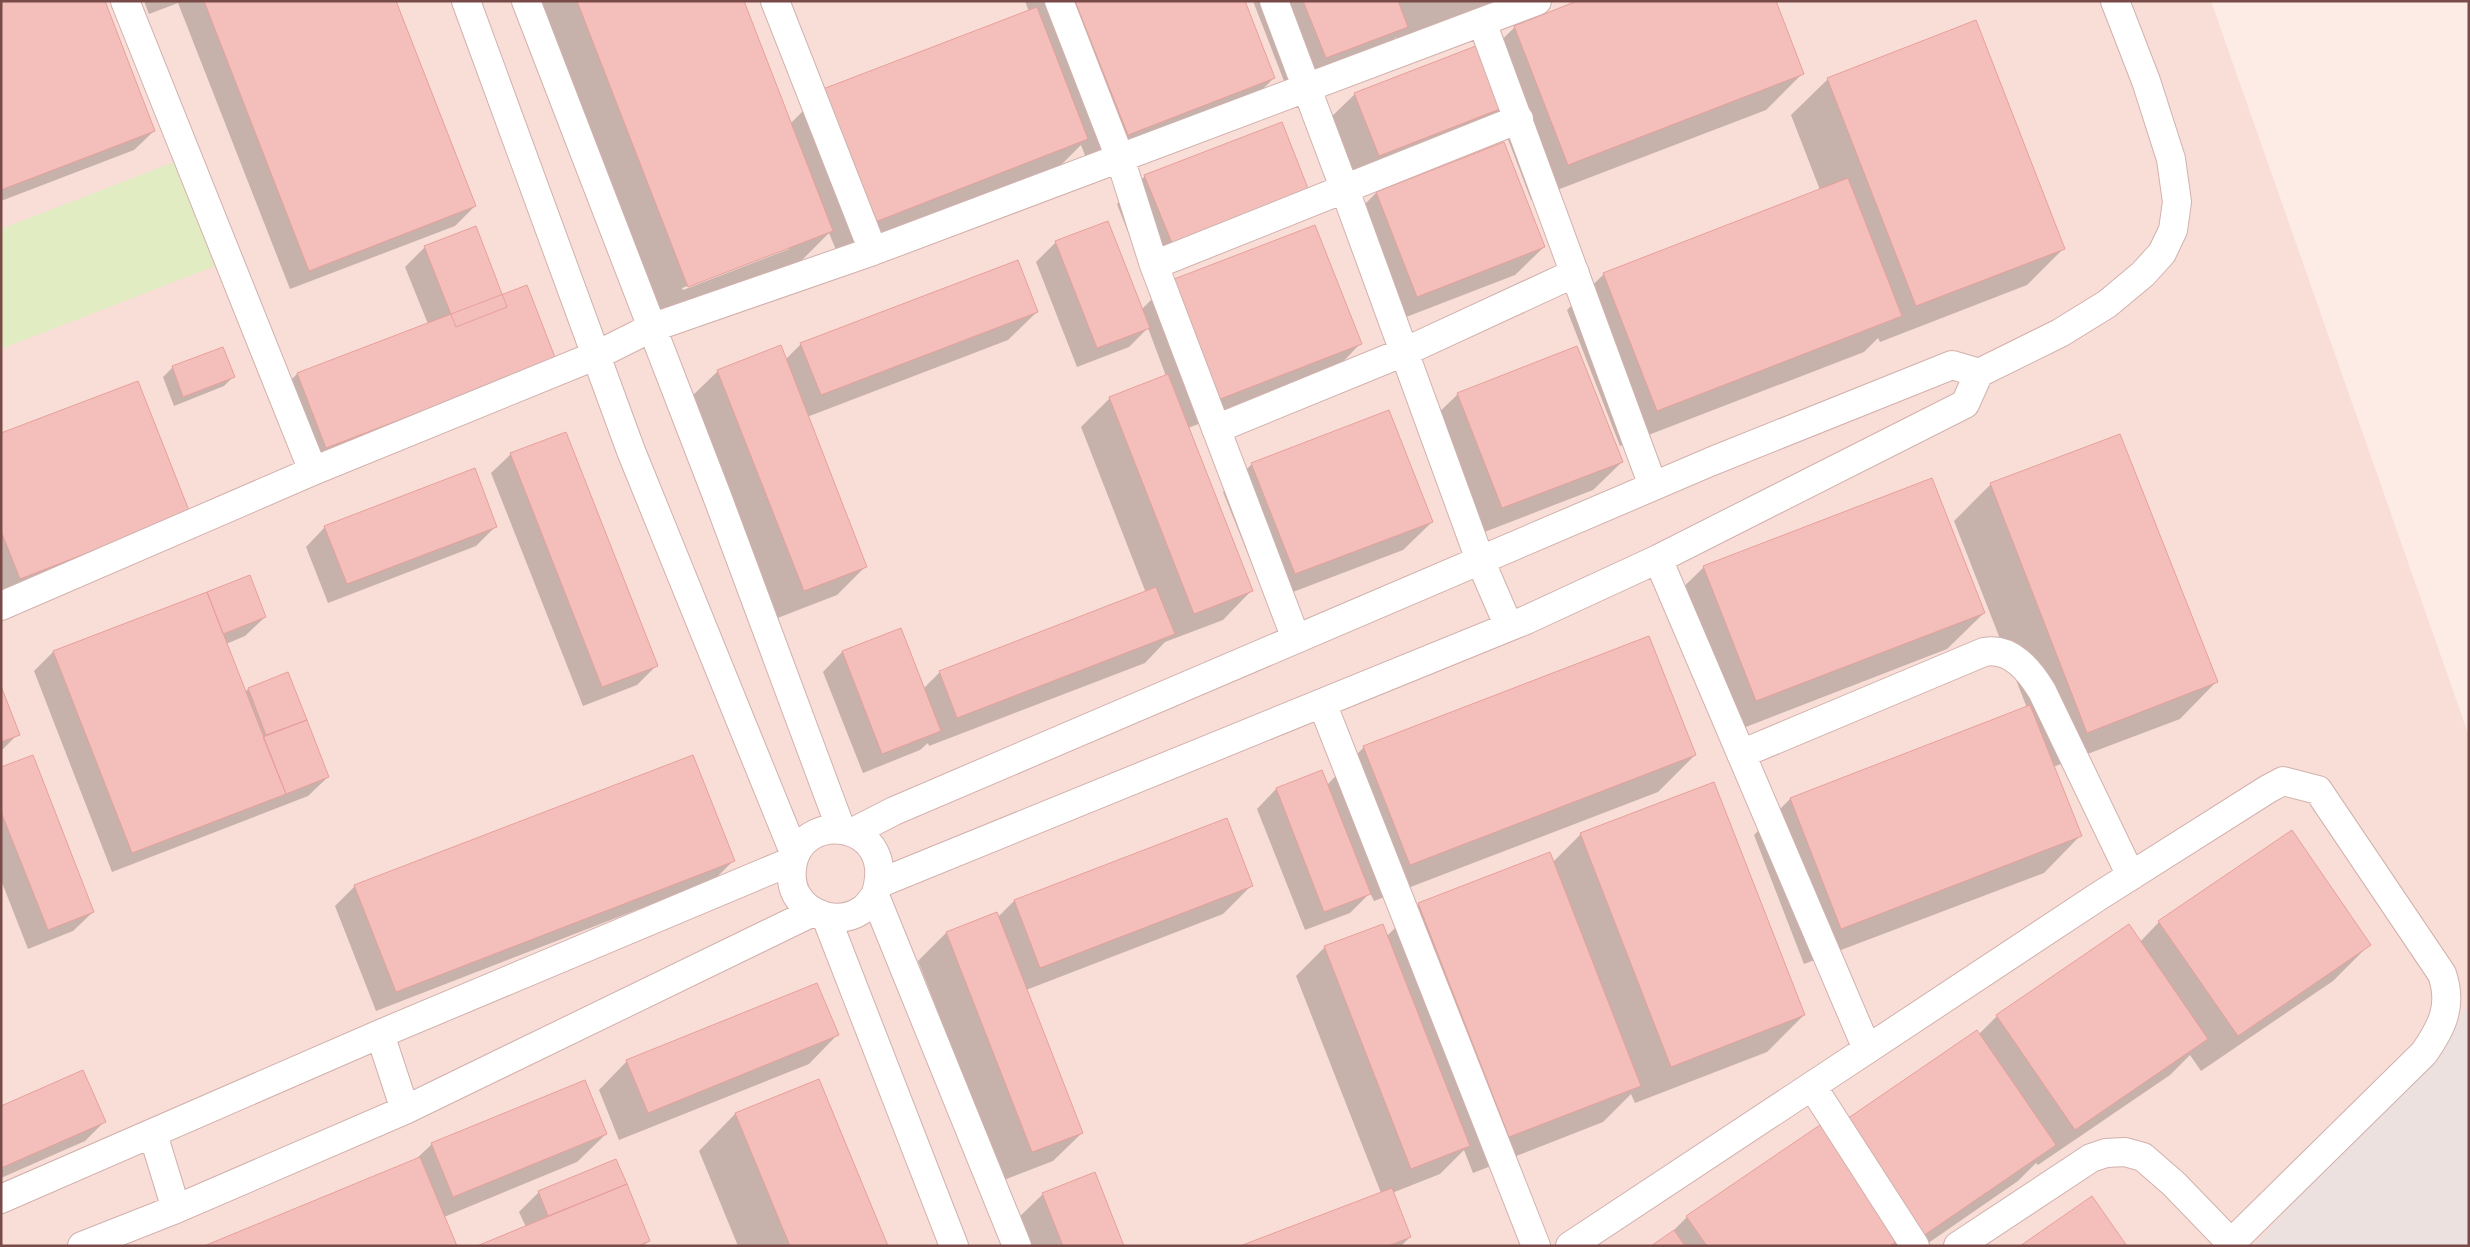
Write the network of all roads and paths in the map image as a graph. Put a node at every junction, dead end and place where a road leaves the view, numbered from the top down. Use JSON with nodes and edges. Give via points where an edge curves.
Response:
{"nodes":[{"id":1,"x":125,"y":1,"type":"edge"},
{"id":2,"x":466,"y":1,"type":"edge"},
{"id":3,"x":526,"y":1,"type":"edge"},
{"id":4,"x":775,"y":1,"type":"edge"},
{"id":5,"x":1059,"y":1,"type":"edge"},
{"id":6,"x":1274,"y":1,"type":"edge"},
{"id":7,"x":1537,"y":1,"type":"edge"},
{"id":8,"x":2114,"y":1,"type":"edge"},
{"id":9,"x":1482,"y":22,"type":"junction"},
{"id":10,"x":1308,"y":89,"type":"junction"},
{"id":11,"x":1519,"y":119,"type":"junction"},
{"id":12,"x":1120,"y":158,"type":"junction"},
{"id":13,"x":1346,"y":190,"type":"junction"},
{"id":14,"x":873,"y":251,"type":"junction"},
{"id":15,"x":1154,"y":265,"type":"junction"},
{"id":16,"x":1575,"y":273,"type":"junction"},
{"id":17,"x":651,"y":328,"type":"junction"},
{"id":18,"x":1404,"y":352,"type":"junction"},
{"id":19,"x":597,"y":355,"type":"junction"},
{"id":20,"x":1979,"y":373,"type":"junction"},
{"id":21,"x":1216,"y":429,"type":"junction"},
{"id":22,"x":313,"y":471,"type":"junction"},
{"id":23,"x":1653,"y":486,"type":"junction"},
{"id":24,"x":1658,"y":559,"type":"junction"},
{"id":25,"x":1480,"y":560,"type":"junction"},
{"id":26,"x":1,"y":606,"type":"edge"},
{"id":27,"x":1509,"y":627,"type":"junction"},
{"id":28,"x":1296,"y":639,"type":"junction"},
{"id":29,"x":1322,"y":703,"type":"junction"},
{"id":30,"x":1741,"y":754,"type":"junction"},
{"id":31,"x":847,"y":831,"type":"junction"},
{"id":32,"x":794,"y":858,"type":"junction"},
{"id":33,"x":2131,"y":876,"type":"junction"},
{"id":34,"x":877,"y":889,"type":"junction"},
{"id":35,"x":819,"y":915,"type":"junction"},
{"id":36,"x":380,"y":1034,"type":"junction"},
{"id":37,"x":1867,"y":1049,"type":"junction"},
{"id":38,"x":1812,"y":1086,"type":"junction"},
{"id":39,"x":405,"y":1110,"type":"junction"},
{"id":40,"x":153,"y":1134,"type":"junction"},
{"id":41,"x":1,"y":1199,"type":"edge"},
{"id":42,"x":176,"y":1209,"type":"junction"},
{"id":43,"x":2230,"y":1244,"type":"edge"},
{"id":44,"x":82,"y":1246,"type":"edge"},
{"id":45,"x":954,"y":1246,"type":"edge"},
{"id":46,"x":1017,"y":1246,"type":"edge"},
{"id":47,"x":1536,"y":1246,"type":"edge"},
{"id":48,"x":1570,"y":1246,"type":"edge"},
{"id":49,"x":1915,"y":1246,"type":"edge"},
{"id":50,"x":1958,"y":1246,"type":"edge"}],
"edges":[{"from":1,"to":22,"type":"street"},
{"from":2,"to":19,"type":"street"},
{"from":3,"to":17,"type":"street"},
{"from":4,"to":14,"type":"street"},
{"from":5,"to":12,"type":"street"},
{"from":6,"to":10,"type":"street"},
{"from":7,"to":9,"type":"street"},
{"from":8,"to":20,"type":"street","via":[[2146,81],[2171,159],[2177,202],[2173,230],[2162,253],[2107,304],[2060,333]]},
{"from":9,"to":10,"type":"street"},
{"from":9,"to":11,"type":"street"},
{"from":10,"to":12,"type":"street"},
{"from":10,"to":13,"type":"street"},
{"from":11,"to":13,"type":"street"},
{"from":11,"to":16,"type":"street"},
{"from":12,"to":14,"type":"street"},
{"from":12,"to":15,"type":"street"},
{"from":13,"to":15,"type":"street"},
{"from":13,"to":18,"type":"street"},
{"from":14,"to":17,"type":"street"},
{"from":15,"to":21,"type":"street"},
{"from":16,"to":18,"type":"street"},
{"from":16,"to":23,"type":"street"},
{"from":17,"to":19,"type":"street"},
{"from":17,"to":31,"type":"street"},
{"from":18,"to":21,"type":"street"},
{"from":18,"to":25,"type":"street"},
{"from":19,"to":22,"type":"street"},
{"from":19,"to":32,"type":"street","via":[[631,451]]},
{"from":20,"to":23,"type":"street","via":[[1952,365]]},
{"from":20,"to":24,"type":"street","via":[[1965,404]]},
{"from":21,"to":28,"type":"street"},
{"from":22,"to":26,"type":"street"},
{"from":23,"to":25,"type":"street"},
{"from":24,"to":27,"type":"street"},
{"from":24,"to":30,"type":"street"},
{"from":25,"to":27,"type":"street"},
{"from":25,"to":28,"type":"street"},
{"from":27,"to":29,"type":"street"},
{"from":28,"to":31,"type":"street"},
{"from":29,"to":34,"type":"street"},
{"from":29,"to":47,"type":"street"},
{"from":30,"to":33,"type":"street","via":[[1984,652],[2004,653],[2029,670],[2042,690]]},
{"from":30,"to":37,"type":"street"},
{"from":31,"to":32,"type":"street","via":[[822,831],[806,840]]},
{"from":31,"to":34,"type":"street","via":[[866,840],[876,852],[880,867]]},
{"from":32,"to":35,"type":"street","via":[[791,876],[794,890],[801,903]]},
{"from":32,"to":36,"type":"street"},
{"from":33,"to":37,"type":"street"},
{"from":33,"to":43,"type":"street","via":[[2268,789],[2284,782],[2301,784],[2318,790],[2442,974],[2447,1005],[2445,1018],[2424,1053]]},
{"from":34,"to":35,"type":"street","via":[[863,910],[846,917]]},
{"from":34,"to":46,"type":"street"},
{"from":35,"to":39,"type":"street"},
{"from":35,"to":45,"type":"street"},
{"from":36,"to":39,"type":"street"},
{"from":36,"to":40,"type":"street"},
{"from":37,"to":38,"type":"street"},
{"from":38,"to":48,"type":"street"},
{"from":38,"to":49,"type":"street"},
{"from":39,"to":42,"type":"street"},
{"from":40,"to":41,"type":"street"},
{"from":40,"to":42,"type":"street"},
{"from":42,"to":44,"type":"street"},
{"from":43,"to":50,"type":"street","via":[[2174,1184],[2143,1157],[2125,1152],[2091,1158]]}]}
